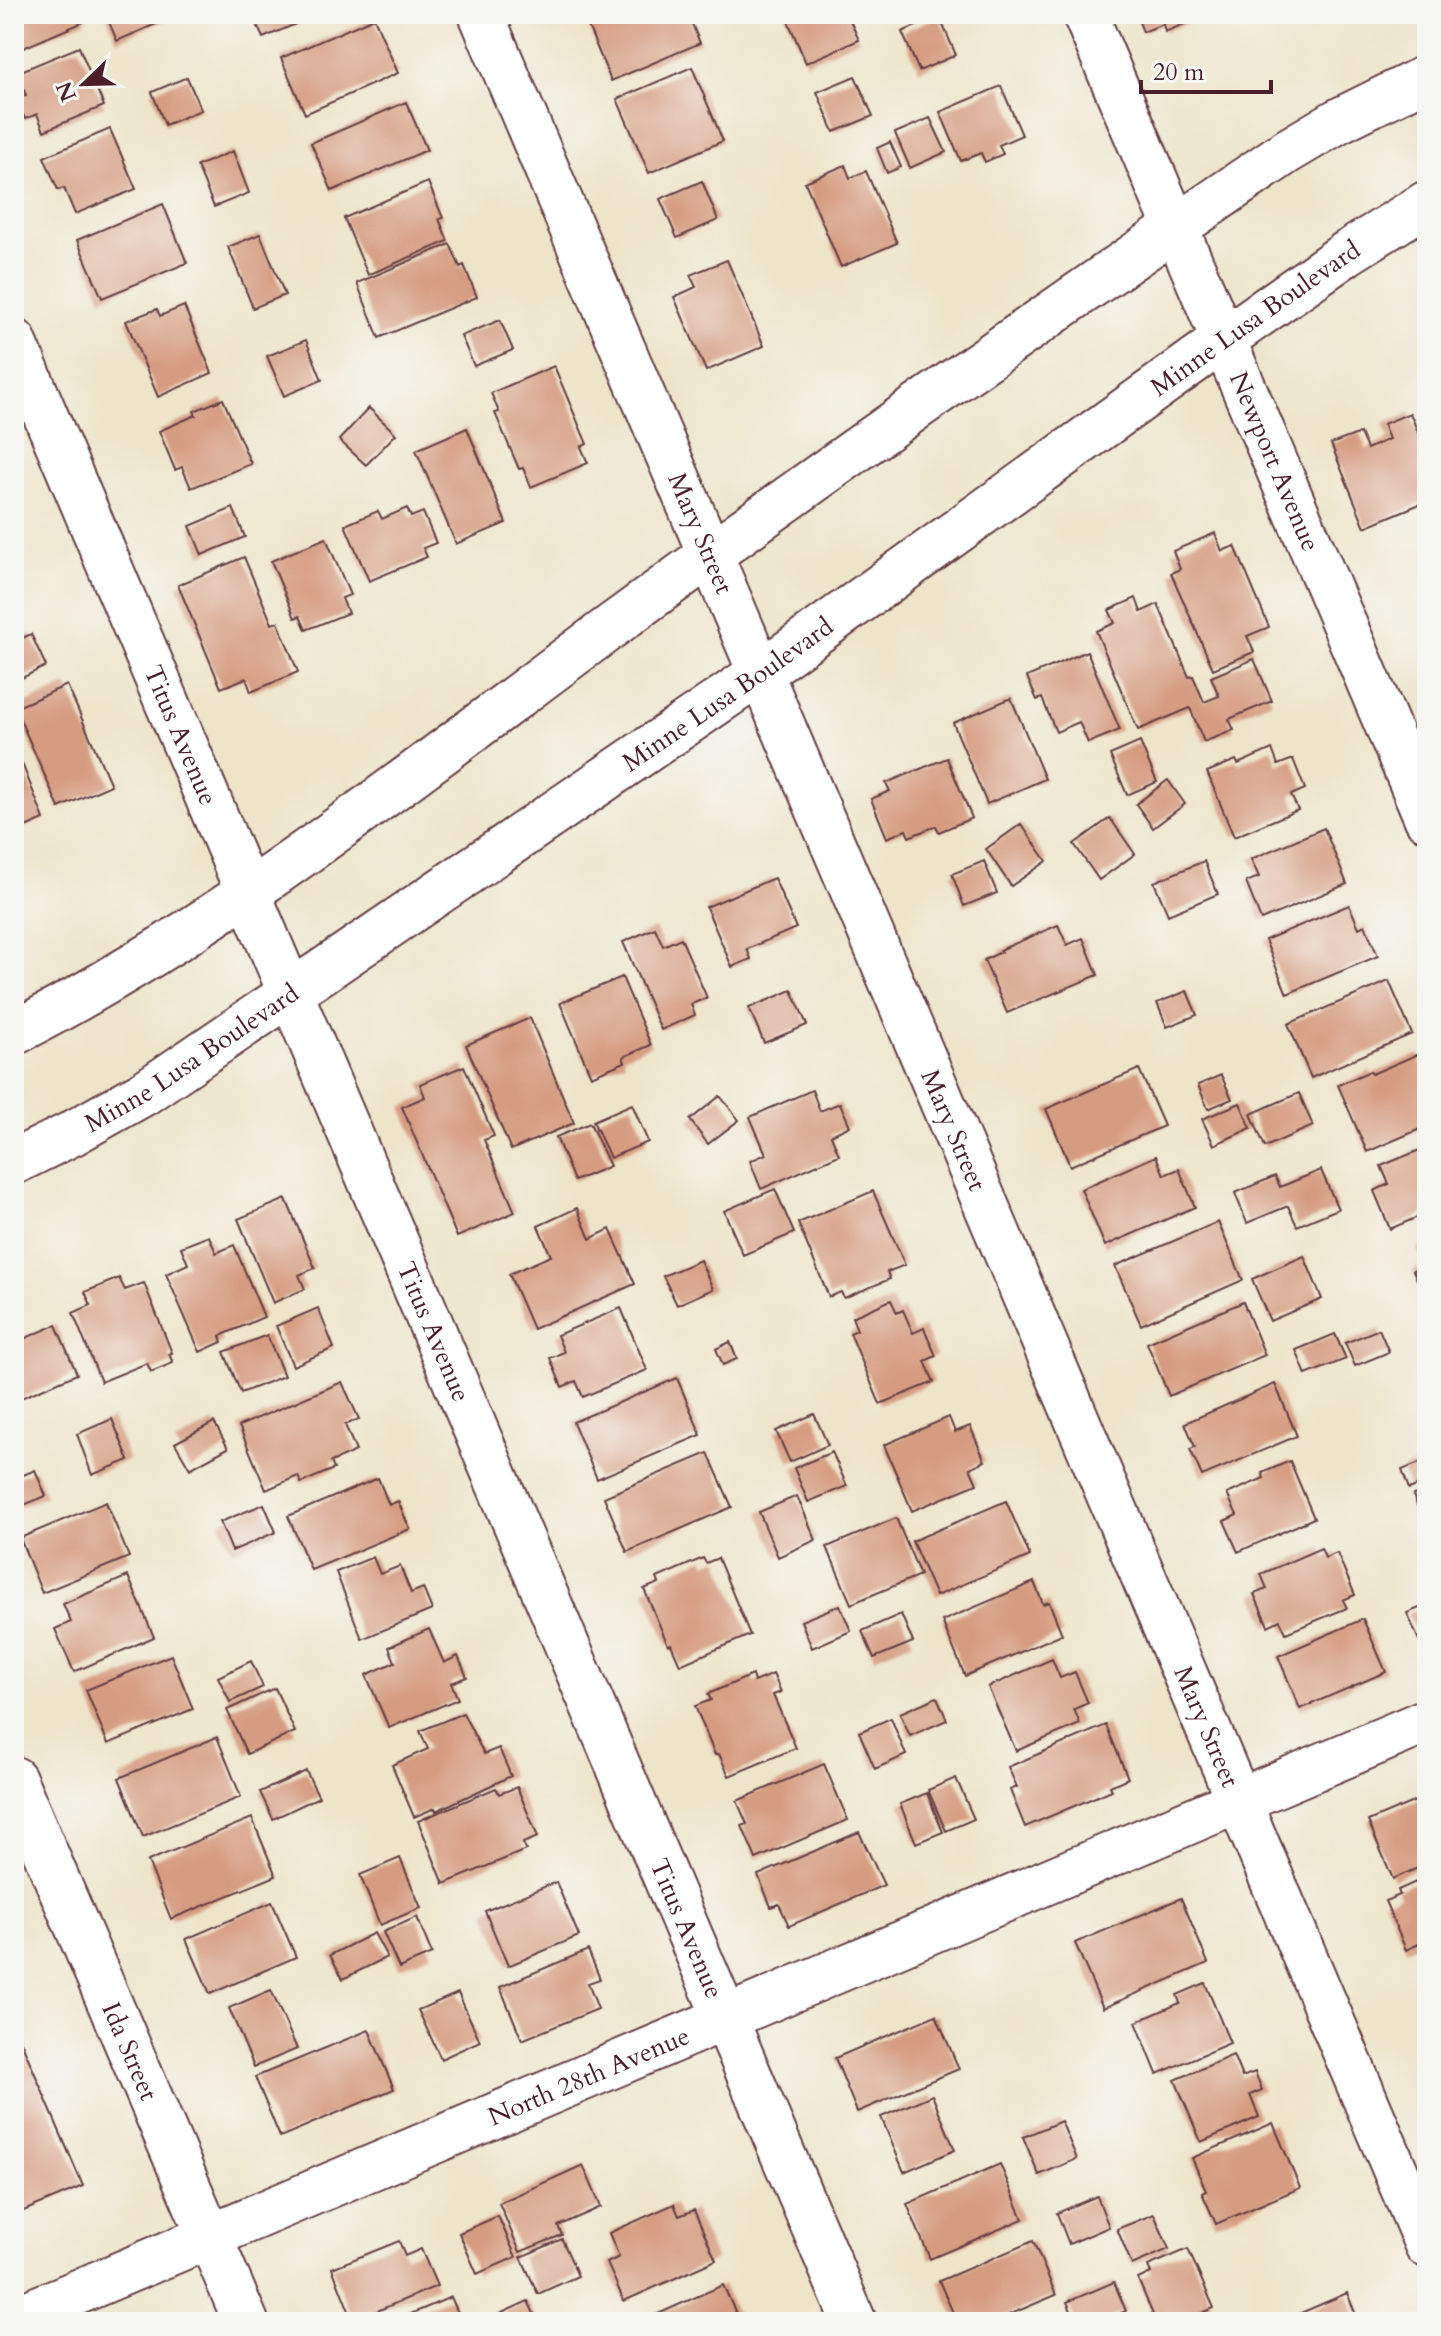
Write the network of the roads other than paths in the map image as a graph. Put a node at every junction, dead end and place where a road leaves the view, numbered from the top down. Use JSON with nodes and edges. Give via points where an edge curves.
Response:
{"nodes":[{"id":1,"x":481,"y":14,"type":"edge"},
{"id":2,"x":1085,"y":14,"type":"edge"},
{"id":3,"x":1427,"y":77,"type":"edge"},
{"id":4,"x":1427,"y":203,"type":"edge"},
{"id":5,"x":1176,"y":227,"type":"junction"},
{"id":6,"x":1223,"y":340,"type":"junction"},
{"id":7,"x":14,"y":341,"type":"edge"},
{"id":8,"x":711,"y":554,"type":"junction"},
{"id":9,"x":760,"y":673,"type":"junction"},
{"id":10,"x":1427,"y":819,"type":"edge"},
{"id":11,"x":249,"y":893,"type":"junction"},
{"id":12,"x":290,"y":994,"type":"junction"},
{"id":13,"x":14,"y":1033,"type":"edge"},
{"id":14,"x":14,"y":1162,"type":"edge"},
{"id":15,"x":1427,"y":1721,"type":"edge"},
{"id":16,"x":14,"y":1779,"type":"edge"},
{"id":17,"x":1239,"y":1800,"type":"junction"},
{"id":18,"x":724,"y":2017,"type":"junction"},
{"id":19,"x":209,"y":2237,"type":"junction"},
{"id":20,"x":1427,"y":2245,"type":"edge"},
{"id":21,"x":14,"y":2319,"type":"edge"},
{"id":22,"x":246,"y":2322,"type":"edge"},
{"id":23,"x":854,"y":2322,"type":"edge"}],
"edges":[{"from":1,"to":8,"type":"street","name":"Mary Street"},
{"from":2,"to":5,"type":"street","name":"Newport Avenue"},
{"from":3,"to":5,"type":"street","via":[[1286,152]]},
{"from":4,"to":6,"type":"street","name":"Minne Lusa Boulevard"},
{"from":5,"to":6,"type":"street","name":"Newport Avenue"},
{"from":5,"to":8,"type":"street"},
{"from":6,"to":9,"type":"street","name":"Minne Lusa Boulevard"},
{"from":6,"to":10,"type":"street","name":"Newport Avenue"},
{"from":7,"to":11,"type":"street","name":"Titus Avenue"},
{"from":8,"to":9,"type":"street","name":"Mary Street"},
{"from":8,"to":11,"type":"street"},
{"from":9,"to":12,"type":"street","name":"Minne Lusa Boulevard"},
{"from":9,"to":17,"type":"street","name":"Mary Street"},
{"from":11,"to":12,"type":"street","name":"Titus Avenue"},
{"from":11,"to":13,"type":"street"},
{"from":12,"to":14,"type":"street","name":"Minne Lusa Boulevard","via":[[144,1093]]},
{"from":12,"to":18,"type":"street","name":"Titus Avenue"},
{"from":15,"to":17,"type":"street","name":"North 28th Avenue"},
{"from":16,"to":19,"type":"street","name":"Ida Street"},
{"from":17,"to":18,"type":"street","name":"North 28th Avenue"},
{"from":17,"to":20,"type":"street","name":"Mary Street"},
{"from":18,"to":19,"type":"street","name":"North 28th Avenue"},
{"from":18,"to":23,"type":"street","name":"Titus Avenue"},
{"from":19,"to":21,"type":"street","name":"North 28th Avenue"},
{"from":19,"to":22,"type":"street","name":"Ida Street"}]}
